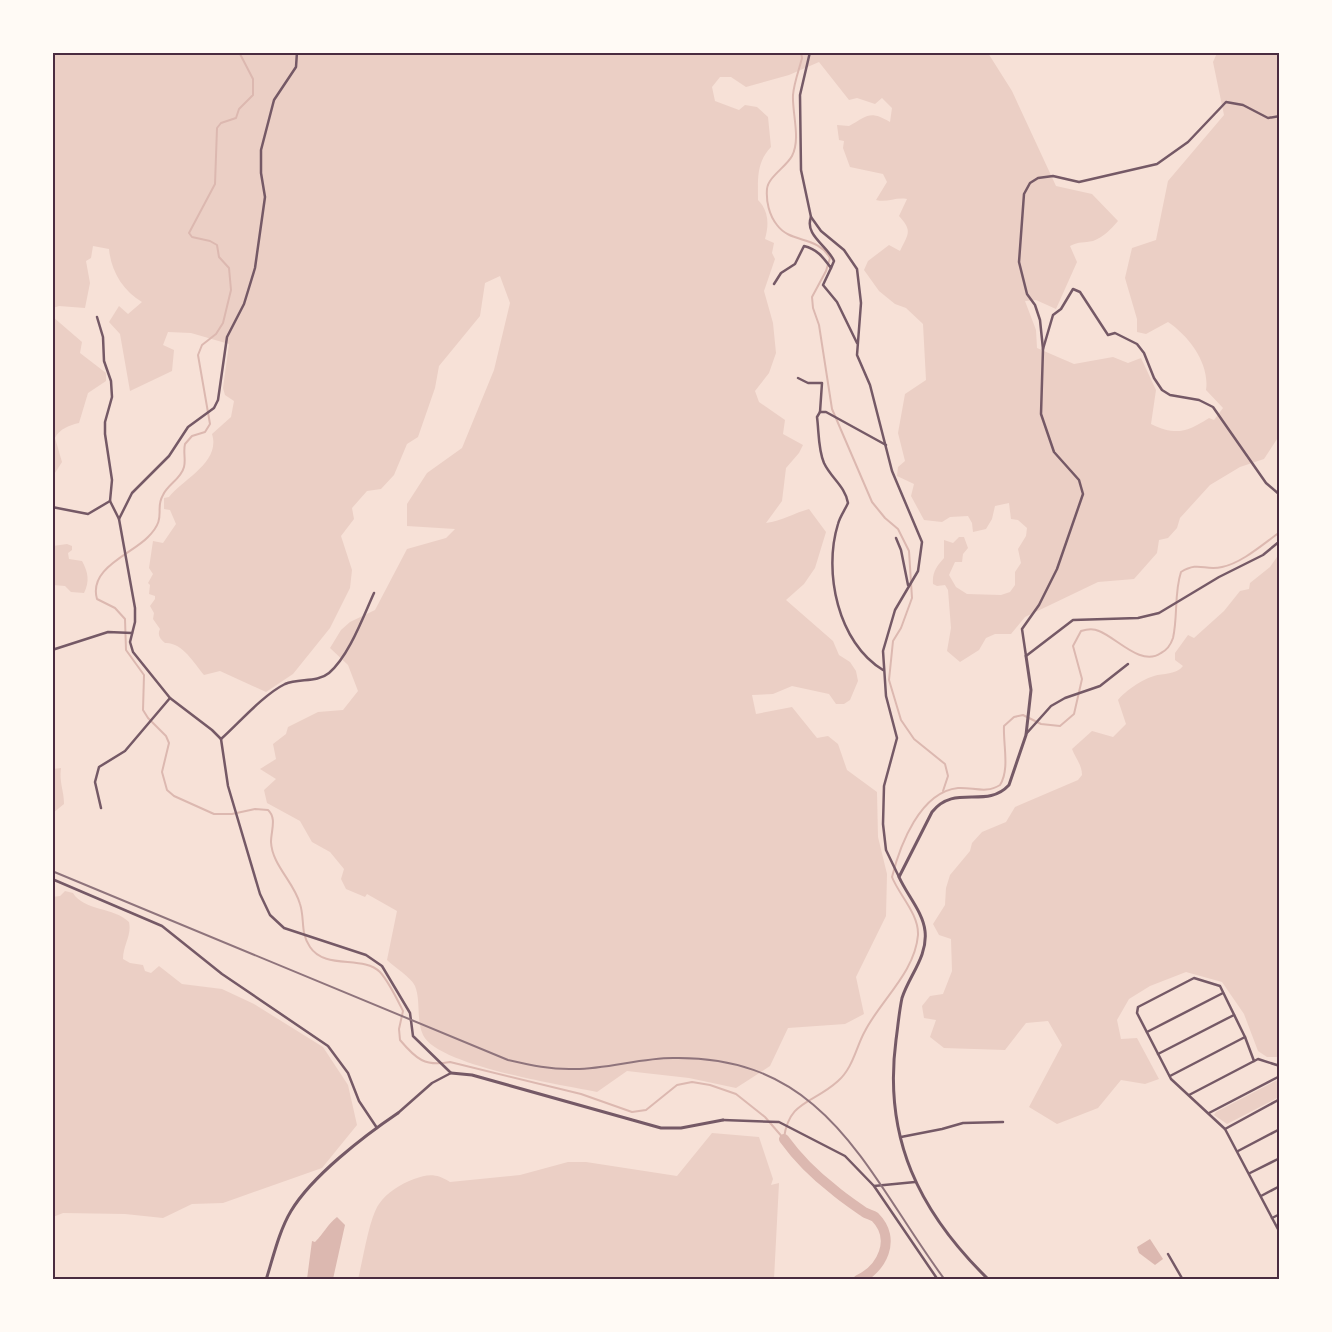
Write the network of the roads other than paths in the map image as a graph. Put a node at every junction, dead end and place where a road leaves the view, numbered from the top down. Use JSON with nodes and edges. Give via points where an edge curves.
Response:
{"nodes":[{"id":1,"x":297,"y":52,"type":"edge"},
{"id":2,"x":810,"y":52,"type":"edge"},
{"id":3,"x":1280,"y":116,"type":"edge"},
{"id":4,"x":811,"y":217,"type":"junction"},
{"id":5,"x":831,"y":268,"type":"junction"},
{"id":6,"x":774,"y":284,"type":"dead end"},
{"id":7,"x":97,"y":317,"type":"dead end"},
{"id":8,"x":858,"y":344,"type":"junction"},
{"id":9,"x":1043,"y":349,"type":"junction"},
{"id":10,"x":798,"y":378,"type":"dead end"},
{"id":11,"x":820,"y":412,"type":"junction"},
{"id":12,"x":886,"y":445,"type":"junction"},
{"id":13,"x":1280,"y":495,"type":"edge"},
{"id":14,"x":110,"y":501,"type":"junction"},
{"id":15,"x":52,"y":507,"type":"edge"},
{"id":16,"x":119,"y":519,"type":"junction"},
{"id":17,"x":896,"y":538,"type":"dead end"},
{"id":18,"x":1280,"y":540,"type":"edge"},
{"id":19,"x":908,"y":585,"type":"junction"},
{"id":20,"x":374,"y":593,"type":"dead end"},
{"id":21,"x":132,"y":633,"type":"junction"},
{"id":22,"x":52,"y":650,"type":"edge"},
{"id":23,"x":1026,"y":656,"type":"junction"},
{"id":24,"x":1128,"y":664,"type":"dead end"},
{"id":25,"x":883,"y":670,"type":"junction"},
{"id":26,"x":170,"y":698,"type":"junction"},
{"id":27,"x":1026,"y":735,"type":"junction"},
{"id":28,"x":221,"y":739,"type":"junction"},
{"id":29,"x":101,"y":808,"type":"dead end"},
{"id":30,"x":899,"y":877,"type":"junction"},
{"id":31,"x":52,"y":879,"type":"edge"},
{"id":32,"x":1223,"y":993,"type":"junction"},
{"id":33,"x":1234,"y":1015,"type":"junction"},
{"id":34,"x":1147,"y":1032,"type":"junction"},
{"id":35,"x":1245,"y":1037,"type":"junction"},
{"id":36,"x":1158,"y":1054,"type":"junction"},
{"id":37,"x":1254,"y":1060,"type":"junction"},
{"id":38,"x":1280,"y":1066,"type":"edge"},
{"id":39,"x":451,"y":1073,"type":"junction"},
{"id":40,"x":1170,"y":1076,"type":"junction"},
{"id":41,"x":1280,"y":1076,"type":"edge"},
{"id":42,"x":1189,"y":1095,"type":"junction"},
{"id":43,"x":1280,"y":1099,"type":"edge"},
{"id":44,"x":398,"y":1113,"type":"joint"},
{"id":45,"x":1209,"y":1113,"type":"junction"},
{"id":46,"x":723,"y":1120,"type":"joint"},
{"id":47,"x":1004,"y":1122,"type":"dead end"},
{"id":48,"x":377,"y":1128,"type":"junction"},
{"id":49,"x":1225,"y":1129,"type":"junction"},
{"id":50,"x":1280,"y":1129,"type":"edge"},
{"id":51,"x":901,"y":1137,"type":"junction"},
{"id":52,"x":1238,"y":1151,"type":"junction"},
{"id":53,"x":1280,"y":1158,"type":"edge"},
{"id":54,"x":1249,"y":1174,"type":"junction"},
{"id":55,"x":915,"y":1182,"type":"junction"},
{"id":56,"x":874,"y":1186,"type":"junction"},
{"id":57,"x":1280,"y":1186,"type":"edge"},
{"id":58,"x":1260,"y":1196,"type":"junction"},
{"id":59,"x":1280,"y":1214,"type":"edge"},
{"id":60,"x":1272,"y":1218,"type":"junction"},
{"id":61,"x":1280,"y":1233,"type":"edge"},
{"id":62,"x":1168,"y":1254,"type":"dead end"},
{"id":63,"x":266,"y":1280,"type":"edge"},
{"id":64,"x":938,"y":1280,"type":"edge"},
{"id":65,"x":989,"y":1280,"type":"edge"},
{"id":66,"x":1183,"y":1280,"type":"edge"}],
"edges":[{"from":1,"to":16,"type":"street","via":[[296,67],[274,100],[261,150],[260,172],[265,205],[255,268],[244,304],[227,337],[218,400],[214,408],[188,427],[169,456],[132,493]]},
{"from":2,"to":4,"type":"street","via":[[800,95],[801,170]]},
{"from":3,"to":9,"type":"street","via":[[1268,118],[1243,105],[1226,102],[1188,142],[1157,164],[1079,182],[1053,176],[1038,178],[1030,184],[1024,194],[1019,262],[1027,294],[1040,320]]},
{"from":4,"to":5,"type":"street","via":[[811,231],[830,251],[834,261]]},
{"from":4,"to":8,"type":"street","via":[[821,231],[844,250],[857,269],[862,303]]},
{"from":5,"to":6,"type":"street","via":[[813,248],[804,246],[795,264],[781,273]]},
{"from":5,"to":8,"type":"street","via":[[823,284],[837,302]]},
{"from":7,"to":14,"type":"street","via":[[103,337],[104,361],[111,381],[112,397],[105,422],[112,480]]},
{"from":8,"to":12,"type":"street","via":[[857,355],[870,385]]},
{"from":9,"to":13,"type":"street","via":[[1053,314],[1061,310],[1073,289],[1080,292],[1108,335],[1115,333],[1137,344],[1162,390],[1213,407],[1266,483]]},
{"from":9,"to":23,"type":"street","via":[[1041,414],[1046,434],[1054,452],[1079,480],[1083,494],[1057,569],[1039,605],[1022,629]]},
{"from":10,"to":11,"type":"street","via":[[808,383],[822,383]]},
{"from":11,"to":12,"type":"street","via":[[826,412]]},
{"from":11,"to":25,"type":"street","via":[[817,417],[824,463],[842,487],[848,503],[838,522],[834,541],[836,604],[861,652]]},
{"from":12,"to":19,"type":"street","via":[[897,484],[922,542],[918,570]]},
{"from":14,"to":15,"type":"street","via":[[88,514]]},
{"from":14,"to":16,"type":"street"},
{"from":16,"to":21,"type":"street","via":[[135,608]]},
{"from":17,"to":19,"type":"street"},
{"from":18,"to":23,"type":"street","via":[[1263,555],[1159,613],[1138,618],[1073,620]]},
{"from":19,"to":25,"type":"street","via":[[890,622],[883,651]]},
{"from":20,"to":28,"type":"street","via":[[348,648],[331,671],[322,678],[294,681],[279,688]]},
{"from":21,"to":22,"type":"street","via":[[108,632]]},
{"from":21,"to":26,"type":"street","via":[[133,652]]},
{"from":23,"to":27,"type":"street","via":[[1031,690]]},
{"from":24,"to":27,"type":"street","via":[[1100,686],[1051,706]]},
{"from":25,"to":30,"type":"street","via":[[896,738],[884,786],[883,824],[886,850]]},
{"from":26,"to":28,"type":"street"},
{"from":26,"to":29,"type":"street","via":[[125,751],[99,766],[95,782]]},
{"from":27,"to":30,"type":"street","via":[[1010,785],[1004,792],[992,797],[953,798],[938,805]]},
{"from":28,"to":39,"type":"street","via":[[228,786],[260,894],[270,916],[284,928],[366,956],[382,966],[410,1013],[412,1036]]},
{"from":30,"to":51,"type":"street","via":[[923,922],[926,937],[923,954],[902,998],[895,1048],[892,1086]]},
{"from":31,"to":48,"type":"street","via":[[162,926],[229,979],[328,1046],[348,1073],[358,1101]]},
{"from":32,"to":33,"type":"street"},
{"from":32,"to":34,"type":"street"},
{"from":32,"to":34,"type":"street","via":[[1220,986],[1194,978],[1138,1007],[1137,1013]]},
{"from":33,"to":35,"type":"street"},
{"from":33,"to":36,"type":"street"},
{"from":34,"to":36,"type":"street"},
{"from":35,"to":37,"type":"street"},
{"from":35,"to":40,"type":"street"},
{"from":36,"to":40,"type":"street"},
{"from":37,"to":38,"type":"street"},
{"from":37,"to":42,"type":"street"},
{"from":39,"to":44,"type":"street","via":[[432,1083]]},
{"from":39,"to":46,"type":"street","via":[[472,1075],[661,1128],[681,1128]]},
{"from":40,"to":42,"type":"street"},
{"from":41,"to":45,"type":"street"},
{"from":42,"to":45,"type":"street"},
{"from":43,"to":49,"type":"street"},
{"from":44,"to":48,"type":"street"},
{"from":45,"to":49,"type":"street"},
{"from":46,"to":56,"type":"street","via":[[782,1123],[846,1156]]},
{"from":47,"to":51,"type":"street","via":[[963,1123]]},
{"from":48,"to":63,"type":"street","via":[[303,1194],[290,1213]]},
{"from":49,"to":52,"type":"street"},
{"from":50,"to":52,"type":"street"},
{"from":51,"to":55,"type":"street"},
{"from":52,"to":54,"type":"street"},
{"from":53,"to":54,"type":"street"},
{"from":54,"to":58,"type":"street"},
{"from":55,"to":56,"type":"street"},
{"from":55,"to":65,"type":"street","via":[[938,1221]]},
{"from":56,"to":64,"type":"street"},
{"from":57,"to":58,"type":"street"},
{"from":58,"to":60,"type":"street"},
{"from":59,"to":60,"type":"street"},
{"from":60,"to":61,"type":"street"},
{"from":62,"to":66,"type":"street"}]}
